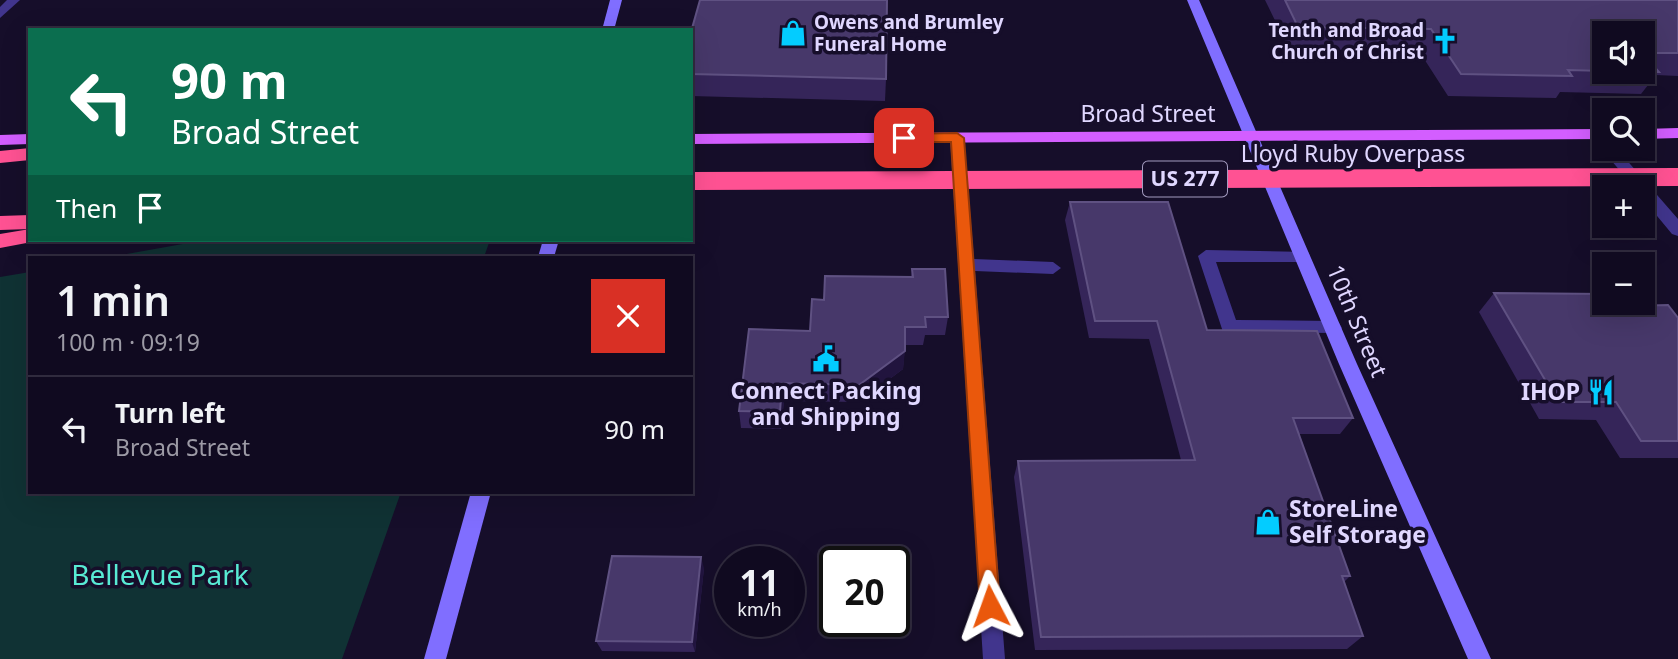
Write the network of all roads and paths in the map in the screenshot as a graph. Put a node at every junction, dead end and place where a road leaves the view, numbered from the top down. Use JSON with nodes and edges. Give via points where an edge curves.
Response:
{"nodes":[{"id":1,"x":14,"y":0,"type":"edge"},
{"id":2,"x":616,"y":0,"type":"edge"},
{"id":3,"x":1193,"y":0,"type":"edge"},
{"id":4,"x":0,"y":14,"type":"edge"},
{"id":5,"x":609,"y":28,"type":"edge"},
{"id":6,"x":1678,"y":133,"type":"edge"},
{"id":7,"x":1655,"y":134,"type":"edge"},
{"id":8,"x":1251,"y":136,"type":"junction"},
{"id":9,"x":1592,"y":137,"type":"edge"},
{"id":10,"x":957,"y":138,"type":"junction"},
{"id":11,"x":0,"y":139,"type":"edge"},
{"id":12,"x":28,"y":139,"type":"edge"},
{"id":13,"x":693,"y":139,"type":"edge"},
{"id":14,"x":28,"y":154,"type":"edge"},
{"id":15,"x":0,"y":157,"type":"edge"},
{"id":16,"x":1619,"y":161,"type":"edge"},
{"id":17,"x":1631,"y":175,"type":"edge"},
{"id":18,"x":1678,"y":177,"type":"edge"},
{"id":19,"x":693,"y":181,"type":"edge"},
{"id":20,"x":1655,"y":203,"type":"edge"},
{"id":21,"x":28,"y":222,"type":"edge"},
{"id":22,"x":0,"y":223,"type":"edge"},
{"id":23,"x":1678,"y":230,"type":"edge"},
{"id":24,"x":28,"y":236,"type":"edge"},
{"id":25,"x":0,"y":241,"type":"edge"},
{"id":26,"x":1302,"y":256,"type":"junction"},
{"id":27,"x":966,"y":265,"type":"junction"},
{"id":28,"x":1053,"y":268,"type":"dead end"},
{"id":29,"x":1333,"y":328,"type":"junction"},
{"id":30,"x":480,"y":494,"type":"edge"},
{"id":31,"x":435,"y":659,"type":"edge"},
{"id":32,"x":994,"y":659,"type":"edge"},
{"id":33,"x":1480,"y":659,"type":"edge"}],
"edges":[{"from":1,"to":4,"type":"street"},
{"from":2,"to":5,"type":"street"},
{"from":3,"to":8,"type":"street","name":"10th Street"},
{"from":6,"to":7,"type":"main road"},
{"from":8,"to":9,"type":"main road","name":"Broad Street"},
{"from":8,"to":10,"type":"main road","name":"Broad Street"},
{"from":8,"to":26,"type":"street","name":"10th Street"},
{"from":10,"to":13,"type":"main road","name":"Broad Street"},
{"from":10,"to":27,"type":"street"},
{"from":11,"to":12,"type":"main road"},
{"from":14,"to":15,"type":"highway"},
{"from":16,"to":17,"type":"street"},
{"from":18,"to":19,"type":"highway","name":"Lloyd Ruby Overpass","number":"US 277","bridge":true},
{"from":20,"to":23,"type":"street"},
{"from":21,"to":22,"type":"highway"},
{"from":24,"to":25,"type":"highway"},
{"from":26,"to":29,"type":"street","name":"10th Street"},
{"from":26,"to":29,"type":"street","via":[[1206,256],[1229,327]]},
{"from":27,"to":28,"type":"street"},
{"from":27,"to":32,"type":"street"},
{"from":29,"to":33,"type":"street","name":"10th Street"},
{"from":30,"to":31,"type":"street"}]}
